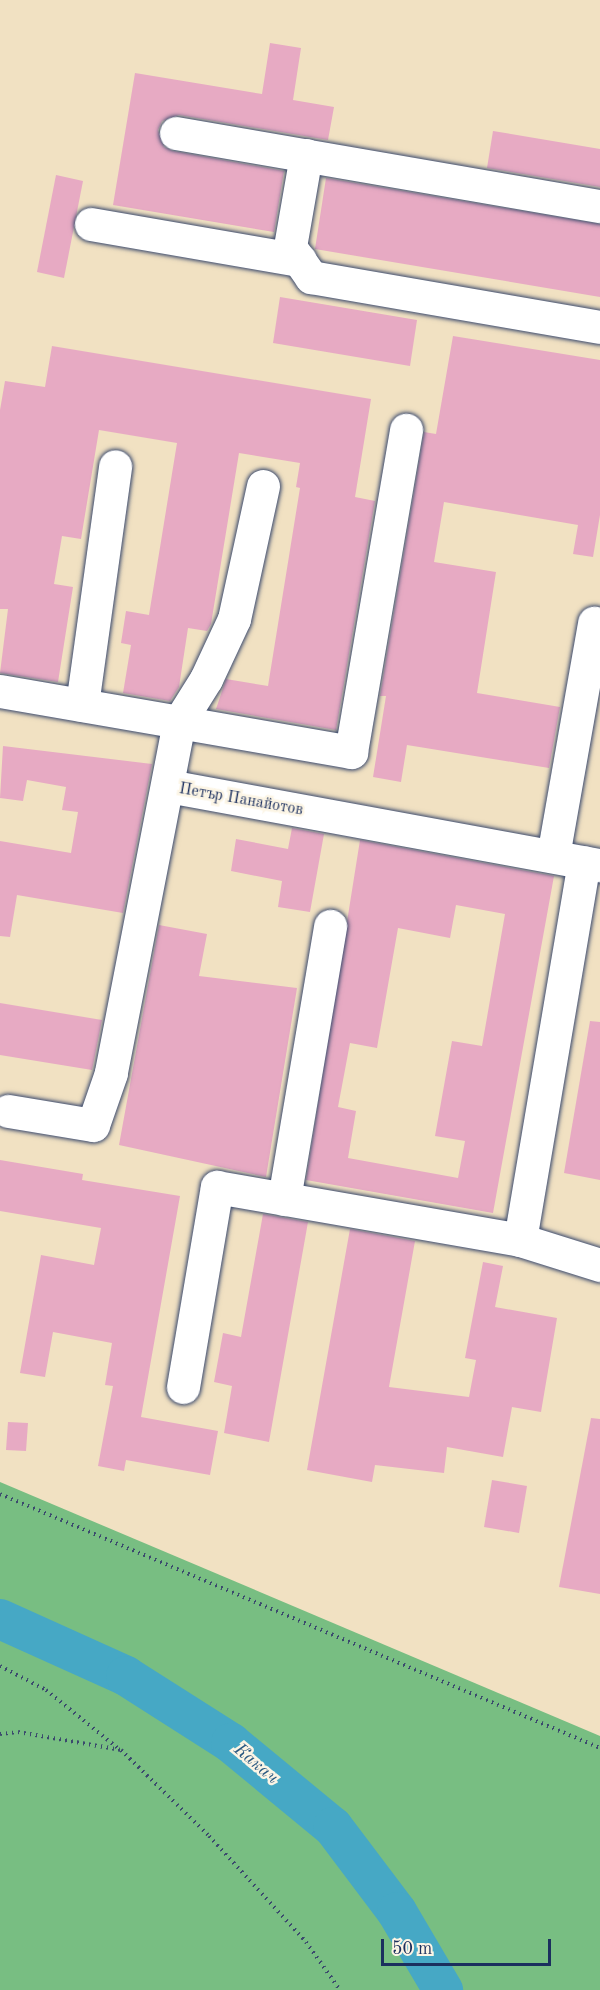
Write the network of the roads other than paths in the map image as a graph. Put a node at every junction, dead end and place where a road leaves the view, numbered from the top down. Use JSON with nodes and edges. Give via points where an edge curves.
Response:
{"nodes":[{"id":1,"x":176,"y":133,"type":"dead end"},
{"id":2,"x":306,"y":155,"type":"junction"},
{"id":3,"x":600,"y":206,"type":"edge"},
{"id":4,"x":91,"y":224,"type":"dead end"},
{"id":5,"x":300,"y":260,"type":"junction"},
{"id":6,"x":600,"y":327,"type":"edge"},
{"id":7,"x":406,"y":430,"type":"dead end"},
{"id":8,"x":115,"y":466,"type":"dead end"},
{"id":9,"x":263,"y":486,"type":"dead end"},
{"id":10,"x":594,"y":623,"type":"dead end"},
{"id":11,"x":0,"y":691,"type":"edge"},
{"id":12,"x":82,"y":705,"type":"junction"},
{"id":13,"x":178,"y":722,"type":"junction"},
{"id":14,"x":168,"y":786,"type":"junction"},
{"id":15,"x":579,"y":861,"type":"edge"},
{"id":16,"x":330,"y":926,"type":"dead end"},
{"id":17,"x":8,"y":1111,"type":"dead end"},
{"id":18,"x":284,"y":1199,"type":"junction"},
{"id":19,"x":520,"y":1240,"type":"junction"},
{"id":20,"x":600,"y":1265,"type":"edge"},
{"id":21,"x":183,"y":1387,"type":"dead end"}],
"edges":[{"from":1,"to":2,"type":"street"},
{"from":2,"to":3,"type":"street"},
{"from":2,"to":5,"type":"street","via":[[290,247]]},
{"from":4,"to":5,"type":"street"},
{"from":5,"to":6,"type":"street","via":[[311,277]]},
{"from":7,"to":13,"type":"street","via":[[351,752]]},
{"from":8,"to":12,"type":"street"},
{"from":9,"to":13,"type":"street","via":[[234,619],[206,679]]},
{"from":10,"to":15,"type":"street"},
{"from":11,"to":12,"type":"street"},
{"from":12,"to":13,"type":"street"},
{"from":13,"to":14,"type":"street"},
{"from":14,"to":15,"type":"street","name":"Петър Панайотов"},
{"from":14,"to":17,"type":"street","name":"Петър Панайотов","via":[[111,1073],[93,1125]]},
{"from":15,"to":19,"type":"street"},
{"from":16,"to":18,"type":"street"},
{"from":18,"to":19,"type":"street"},
{"from":18,"to":21,"type":"street","via":[[217,1187]]},
{"from":19,"to":20,"type":"street"}]}
